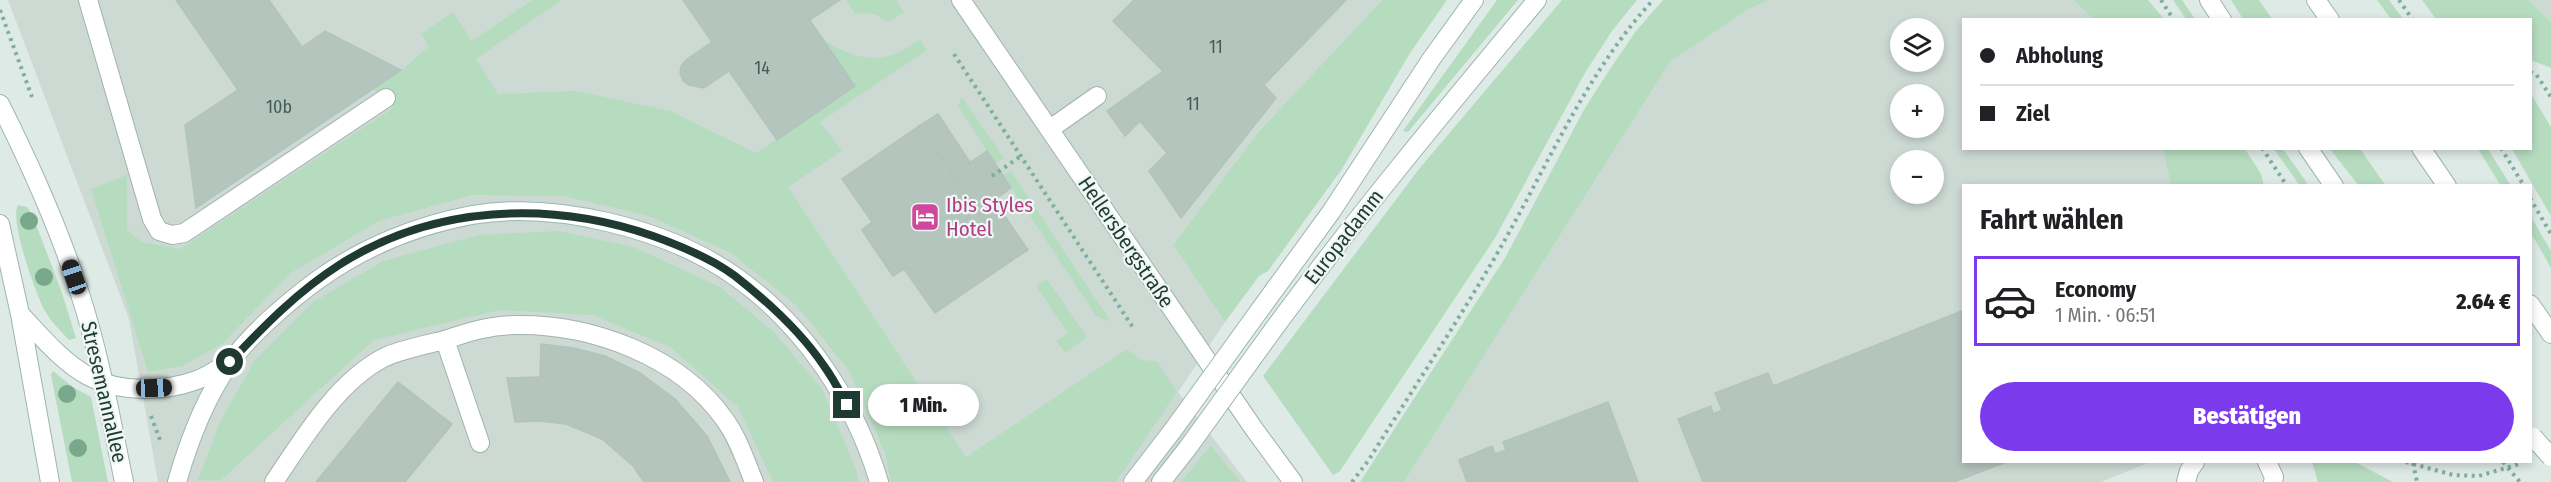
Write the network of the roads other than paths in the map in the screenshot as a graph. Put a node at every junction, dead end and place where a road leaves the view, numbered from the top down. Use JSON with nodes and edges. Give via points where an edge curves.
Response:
{"nodes":[{"id":1,"x":88,"y":0,"type":"edge"},
{"id":2,"x":961,"y":0,"type":"edge"},
{"id":3,"x":1474,"y":0,"type":"edge"},
{"id":4,"x":1537,"y":0,"type":"edge"},
{"id":5,"x":2209,"y":0,"type":"edge"},
{"id":6,"x":2316,"y":0,"type":"edge"},
{"id":7,"x":2221,"y":18,"type":"edge"},
{"id":8,"x":2329,"y":18,"type":"edge"},
{"id":9,"x":1097,"y":96,"type":"dead end"},
{"id":10,"x":386,"y":98,"type":"dead end"},
{"id":11,"x":0,"y":104,"type":"edge"},
{"id":12,"x":1050,"y":129,"type":"junction"},
{"id":13,"x":2309,"y":150,"type":"edge"},
{"id":14,"x":2422,"y":150,"type":"edge"},
{"id":15,"x":2333,"y":184,"type":"edge"},
{"id":16,"x":2446,"y":184,"type":"edge"},
{"id":17,"x":0,"y":224,"type":"edge"},
{"id":18,"x":2532,"y":307,"type":"edge"},
{"id":19,"x":20,"y":314,"type":"junction"},
{"id":20,"x":2551,"y":334,"type":"edge"},
{"id":21,"x":445,"y":340,"type":"junction"},
{"id":22,"x":230,"y":362,"type":"junction"},
{"id":23,"x":104,"y":382,"type":"junction"},
{"id":24,"x":2532,"y":436,"type":"edge"},
{"id":25,"x":480,"y":443,"type":"dead end"},
{"id":26,"x":2551,"y":457,"type":"edge"},
{"id":27,"x":2194,"y":463,"type":"edge"},
{"id":28,"x":2267,"y":463,"type":"edge"},
{"id":29,"x":50,"y":482,"type":"edge"},
{"id":30,"x":124,"y":482,"type":"edge"},
{"id":31,"x":177,"y":482,"type":"edge"},
{"id":32,"x":274,"y":482,"type":"edge"},
{"id":33,"x":754,"y":482,"type":"edge"},
{"id":34,"x":879,"y":482,"type":"edge"},
{"id":35,"x":1133,"y":482,"type":"edge"},
{"id":36,"x":1161,"y":482,"type":"edge"},
{"id":37,"x":1293,"y":482,"type":"edge"},
{"id":38,"x":2186,"y":482,"type":"edge"},
{"id":39,"x":2273,"y":482,"type":"edge"}],
"edges":[{"from":1,"to":10,"type":"main road","via":[[152,219],[159,231],[184,233]]},
{"from":2,"to":12,"type":"main road","name":"Hellersbergstraße"},
{"from":3,"to":35,"type":"main road","name":"Europadamm","bridge":true,"via":[[1331,212]]},
{"from":4,"to":36,"type":"main road","name":"Europadamm","bridge":true,"via":[[1340,240]]},
{"from":5,"to":7,"type":"main road"},
{"from":6,"to":8,"type":"main road"},
{"from":9,"to":12,"type":"main road"},
{"from":11,"to":23,"type":"main road","name":"Stresemannallee","via":[[54,218],[81,296]]},
{"from":12,"to":37,"type":"main road","name":"Hellersbergstraße"},
{"from":13,"to":15,"type":"main road"},
{"from":14,"to":16,"type":"main road"},
{"from":17,"to":19,"type":"main road"},
{"from":18,"to":20,"type":"main road"},
{"from":19,"to":23,"type":"main road","via":[[67,360]]},
{"from":19,"to":29,"type":"main road"},
{"from":21,"to":25,"type":"main road"},
{"from":21,"to":32,"type":"main road","via":[[385,357],[364,370],[314,422]]},
{"from":21,"to":33,"type":"main road","via":[[474,330],[514,325],[590,332],[629,348],[663,365],[700,391],[726,420]]},
{"from":22,"to":23,"type":"main road","via":[[198,380],[168,388],[141,389]]},
{"from":22,"to":31,"type":"main road","via":[[210,393]]},
{"from":22,"to":34,"type":"main road","via":[[299,294],[340,264],[384,242],[474,215],[572,215],[624,226],[680,245],[733,275],[779,314],[824,366],[858,425]]},
{"from":23,"to":30,"type":"main road","name":"Stresemannallee"},
{"from":24,"to":26,"type":"main road","bridge":true},
{"from":27,"to":38,"type":"main road"},
{"from":28,"to":39,"type":"main road"}]}
